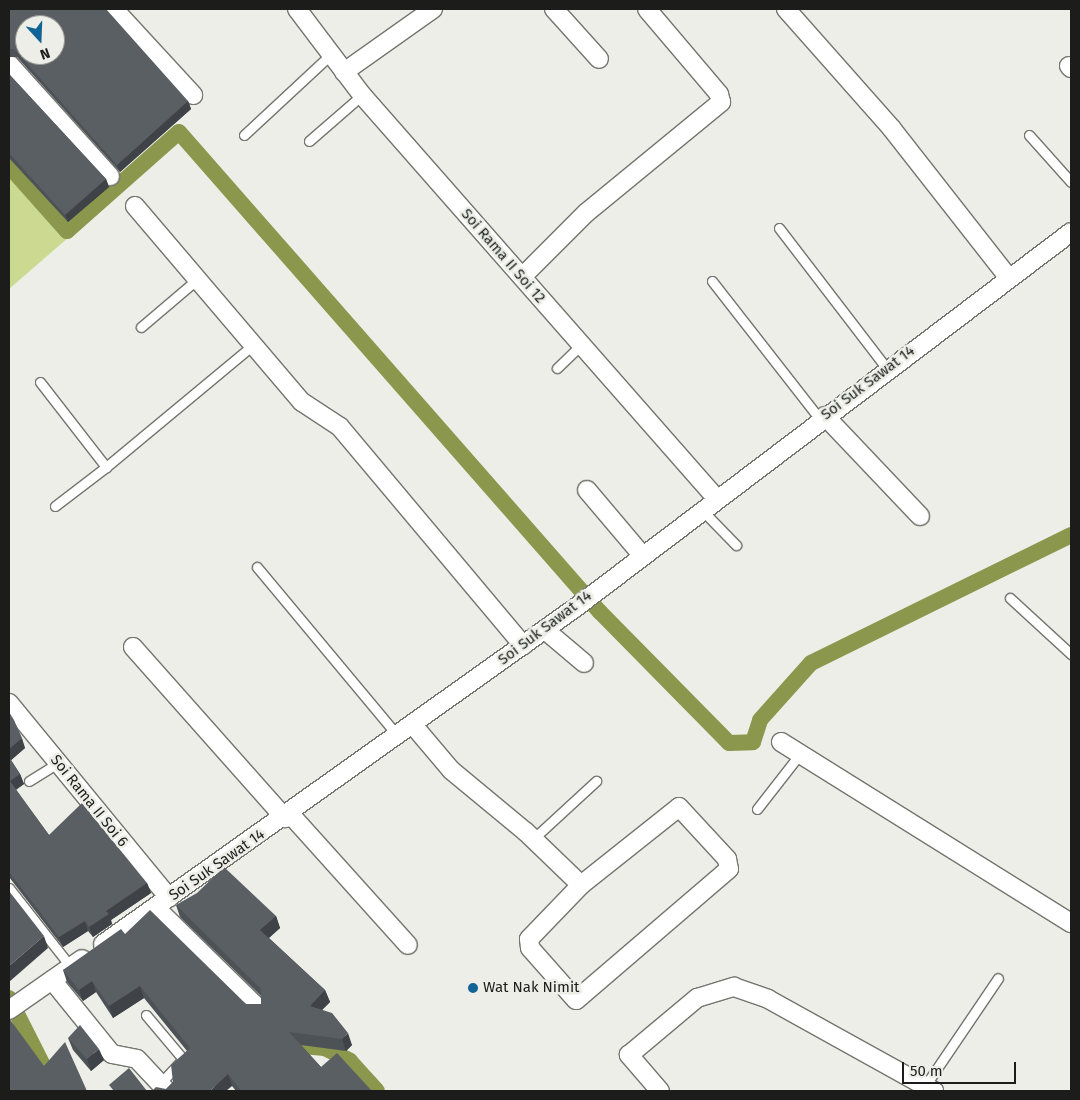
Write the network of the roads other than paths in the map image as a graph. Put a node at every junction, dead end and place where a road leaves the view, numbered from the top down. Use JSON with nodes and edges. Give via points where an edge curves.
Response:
{"nodes":[{"id":1,"x":114,"y":9,"type":"edge"},
{"id":2,"x":296,"y":9,"type":"edge"},
{"id":3,"x":433,"y":9,"type":"edge"},
{"id":4,"x":554,"y":9,"type":"edge"},
{"id":5,"x":647,"y":9,"type":"edge"},
{"id":6,"x":786,"y":9,"type":"edge"},
{"id":7,"x":330,"y":55,"type":"junction"},
{"id":8,"x":599,"y":59,"type":"dead end"},
{"id":9,"x":9,"y":64,"type":"edge"},
{"id":10,"x":344,"y":72,"type":"junction"},
{"id":11,"x":193,"y":95,"type":"dead end"},
{"id":12,"x":362,"y":95,"type":"junction"},
{"id":13,"x":244,"y":135,"type":"dead end"},
{"id":14,"x":1029,"y":135,"type":"dead end"},
{"id":15,"x":309,"y":141,"type":"dead end"},
{"id":16,"x":110,"y":176,"type":"dead end"},
{"id":17,"x":1071,"y":182,"type":"edge"},
{"id":18,"x":135,"y":206,"type":"dead end"},
{"id":19,"x":779,"y":228,"type":"dead end"},
{"id":20,"x":1071,"y":232,"type":"edge"},
{"id":21,"x":522,"y":277,"type":"junction"},
{"id":22,"x":1008,"y":277,"type":"junction"},
{"id":23,"x":195,"y":281,"type":"junction"},
{"id":24,"x":712,"y":281,"type":"dead end"},
{"id":25,"x":141,"y":327,"type":"dead end"},
{"id":26,"x":581,"y":345,"type":"junction"},
{"id":27,"x":252,"y":346,"type":"junction"},
{"id":28,"x":557,"y":368,"type":"dead end"},
{"id":29,"x":887,"y":369,"type":"junction"},
{"id":30,"x":40,"y":382,"type":"dead end"},
{"id":31,"x":823,"y":418,"type":"junction"},
{"id":32,"x":106,"y":466,"type":"junction"},
{"id":33,"x":587,"y":490,"type":"dead end"},
{"id":34,"x":716,"y":498,"type":"junction"},
{"id":35,"x":55,"y":506,"type":"dead end"},
{"id":36,"x":702,"y":510,"type":"junction"},
{"id":37,"x":920,"y":516,"type":"dead end"},
{"id":38,"x":736,"y":545,"type":"dead end"},
{"id":39,"x":642,"y":555,"type":"junction"},
{"id":40,"x":257,"y":567,"type":"dead end"},
{"id":41,"x":1010,"y":598,"type":"dead end"},
{"id":42,"x":545,"y":630,"type":"junction"},
{"id":43,"x":523,"y":645,"type":"junction"},
{"id":44,"x":133,"y":647,"type":"dead end"},
{"id":45,"x":1071,"y":654,"type":"edge"},
{"id":46,"x":584,"y":663,"type":"dead end"},
{"id":47,"x":9,"y":703,"type":"edge"},
{"id":48,"x":413,"y":726,"type":"junction"},
{"id":49,"x":398,"y":736,"type":"junction"},
{"id":50,"x":781,"y":742,"type":"dead end"},
{"id":51,"x":800,"y":754,"type":"junction"},
{"id":52,"x":58,"y":763,"type":"junction"},
{"id":53,"x":29,"y":781,"type":"dead end"},
{"id":54,"x":596,"y":781,"type":"dead end"},
{"id":55,"x":757,"y":809,"type":"dead end"},
{"id":56,"x":288,"y":816,"type":"junction"},
{"id":57,"x":533,"y":839,"type":"junction"},
{"id":58,"x":580,"y":885,"type":"junction"},
{"id":59,"x":9,"y":888,"type":"edge"},
{"id":60,"x":163,"y":903,"type":"junction"},
{"id":61,"x":1071,"y":923,"type":"edge"},
{"id":62,"x":408,"y":945,"type":"dead end"},
{"id":63,"x":70,"y":967,"type":"junction"},
{"id":64,"x":998,"y":978,"type":"dead end"},
{"id":65,"x":52,"y":980,"type":"junction"},
{"id":66,"x":14,"y":1006,"type":"edge"},
{"id":67,"x":258,"y":1008,"type":"edge"},
{"id":68,"x":146,"y":1015,"type":"dead end"},
{"id":69,"x":163,"y":1087,"type":"edge"},
{"id":70,"x":929,"y":1089,"type":"edge"},
{"id":71,"x":660,"y":1091,"type":"edge"}],
"edges":[{"from":1,"to":11,"type":"street"},
{"from":2,"to":7,"type":"street","name":"Soi Rama II Soi 12"},
{"from":3,"to":10,"type":"street"},
{"from":4,"to":8,"type":"street"},
{"from":5,"to":21,"type":"street","via":[[719,94],[721,102],[586,213]]},
{"from":6,"to":22,"type":"street","via":[[892,129]]},
{"from":7,"to":10,"type":"street","name":"Soi Rama II Soi 12"},
{"from":7,"to":13,"type":"lane"},
{"from":9,"to":16,"type":"street"},
{"from":10,"to":12,"type":"street","name":"Soi Rama II Soi 12"},
{"from":12,"to":15,"type":"lane"},
{"from":12,"to":21,"type":"street","name":"Soi Rama II Soi 12"},
{"from":14,"to":17,"type":"lane"},
{"from":18,"to":23,"type":"street"},
{"from":19,"to":29,"type":"lane"},
{"from":20,"to":22,"type":"street","name":"Soi Suk Sawat 14"},
{"from":21,"to":26,"type":"street","name":"Soi Rama II Soi 12"},
{"from":22,"to":29,"type":"street","name":"Soi Suk Sawat 14"},
{"from":23,"to":25,"type":"lane"},
{"from":23,"to":27,"type":"street"},
{"from":24,"to":31,"type":"lane"},
{"from":26,"to":28,"type":"lane"},
{"from":26,"to":34,"type":"street","name":"Soi Rama II Soi 12"},
{"from":27,"to":32,"type":"lane"},
{"from":27,"to":43,"type":"street","via":[[302,402],[340,427]]},
{"from":29,"to":31,"type":"street","name":"Soi Suk Sawat 14"},
{"from":30,"to":32,"type":"lane"},
{"from":31,"to":34,"type":"street","name":"Soi Suk Sawat 14"},
{"from":31,"to":37,"type":"street"},
{"from":32,"to":35,"type":"lane"},
{"from":33,"to":39,"type":"street"},
{"from":34,"to":36,"type":"street","name":"Soi Suk Sawat 14"},
{"from":36,"to":38,"type":"lane"},
{"from":36,"to":39,"type":"street","name":"Soi Suk Sawat 14"},
{"from":39,"to":42,"type":"street","name":"Soi Suk Sawat 14"},
{"from":40,"to":49,"type":"lane"},
{"from":41,"to":45,"type":"lane"},
{"from":42,"to":43,"type":"street","name":"Soi Suk Sawat 14"},
{"from":42,"to":46,"type":"street"},
{"from":43,"to":48,"type":"street","name":"Soi Suk Sawat 14"},
{"from":44,"to":56,"type":"street"},
{"from":47,"to":52,"type":"street","name":"Soi Rama II Soi 6"},
{"from":48,"to":49,"type":"street","name":"Soi Suk Sawat 14"},
{"from":48,"to":57,"type":"street","via":[[451,770]]},
{"from":49,"to":56,"type":"street","name":"Soi Suk Sawat 14"},
{"from":50,"to":51,"type":"street"},
{"from":51,"to":55,"type":"lane"},
{"from":51,"to":61,"type":"street"},
{"from":52,"to":53,"type":"lane"},
{"from":52,"to":60,"type":"street","name":"Soi Rama II Soi 6"},
{"from":54,"to":57,"type":"lane"},
{"from":56,"to":60,"type":"street","name":"Soi Suk Sawat 14"},
{"from":56,"to":62,"type":"street"},
{"from":57,"to":58,"type":"street"},
{"from":58,"to":58,"type":"street","via":[[679,808],[727,858],[729,869],[576,1000],[530,948],[529,939]]},
{"from":59,"to":63,"type":"lane"},
{"from":60,"to":63,"type":"street","name":"Soi Suk Sawat 14"},
{"from":60,"to":67,"type":"street","name":"Soi Rama II Soi 6"},
{"from":63,"to":65,"type":"street","name":"Soi Suk Sawat 14"},
{"from":64,"to":70,"type":"lane"},
{"from":65,"to":66,"type":"street","name":"Soi Suk Sawat 14"},
{"from":65,"to":69,"type":"street","via":[[112,1054],[137,1059]]},
{"from":68,"to":69,"type":"lane","via":[[183,1059]]},
{"from":70,"to":71,"type":"street","via":[[768,999],[734,987],[697,998],[629,1055]]}]}
